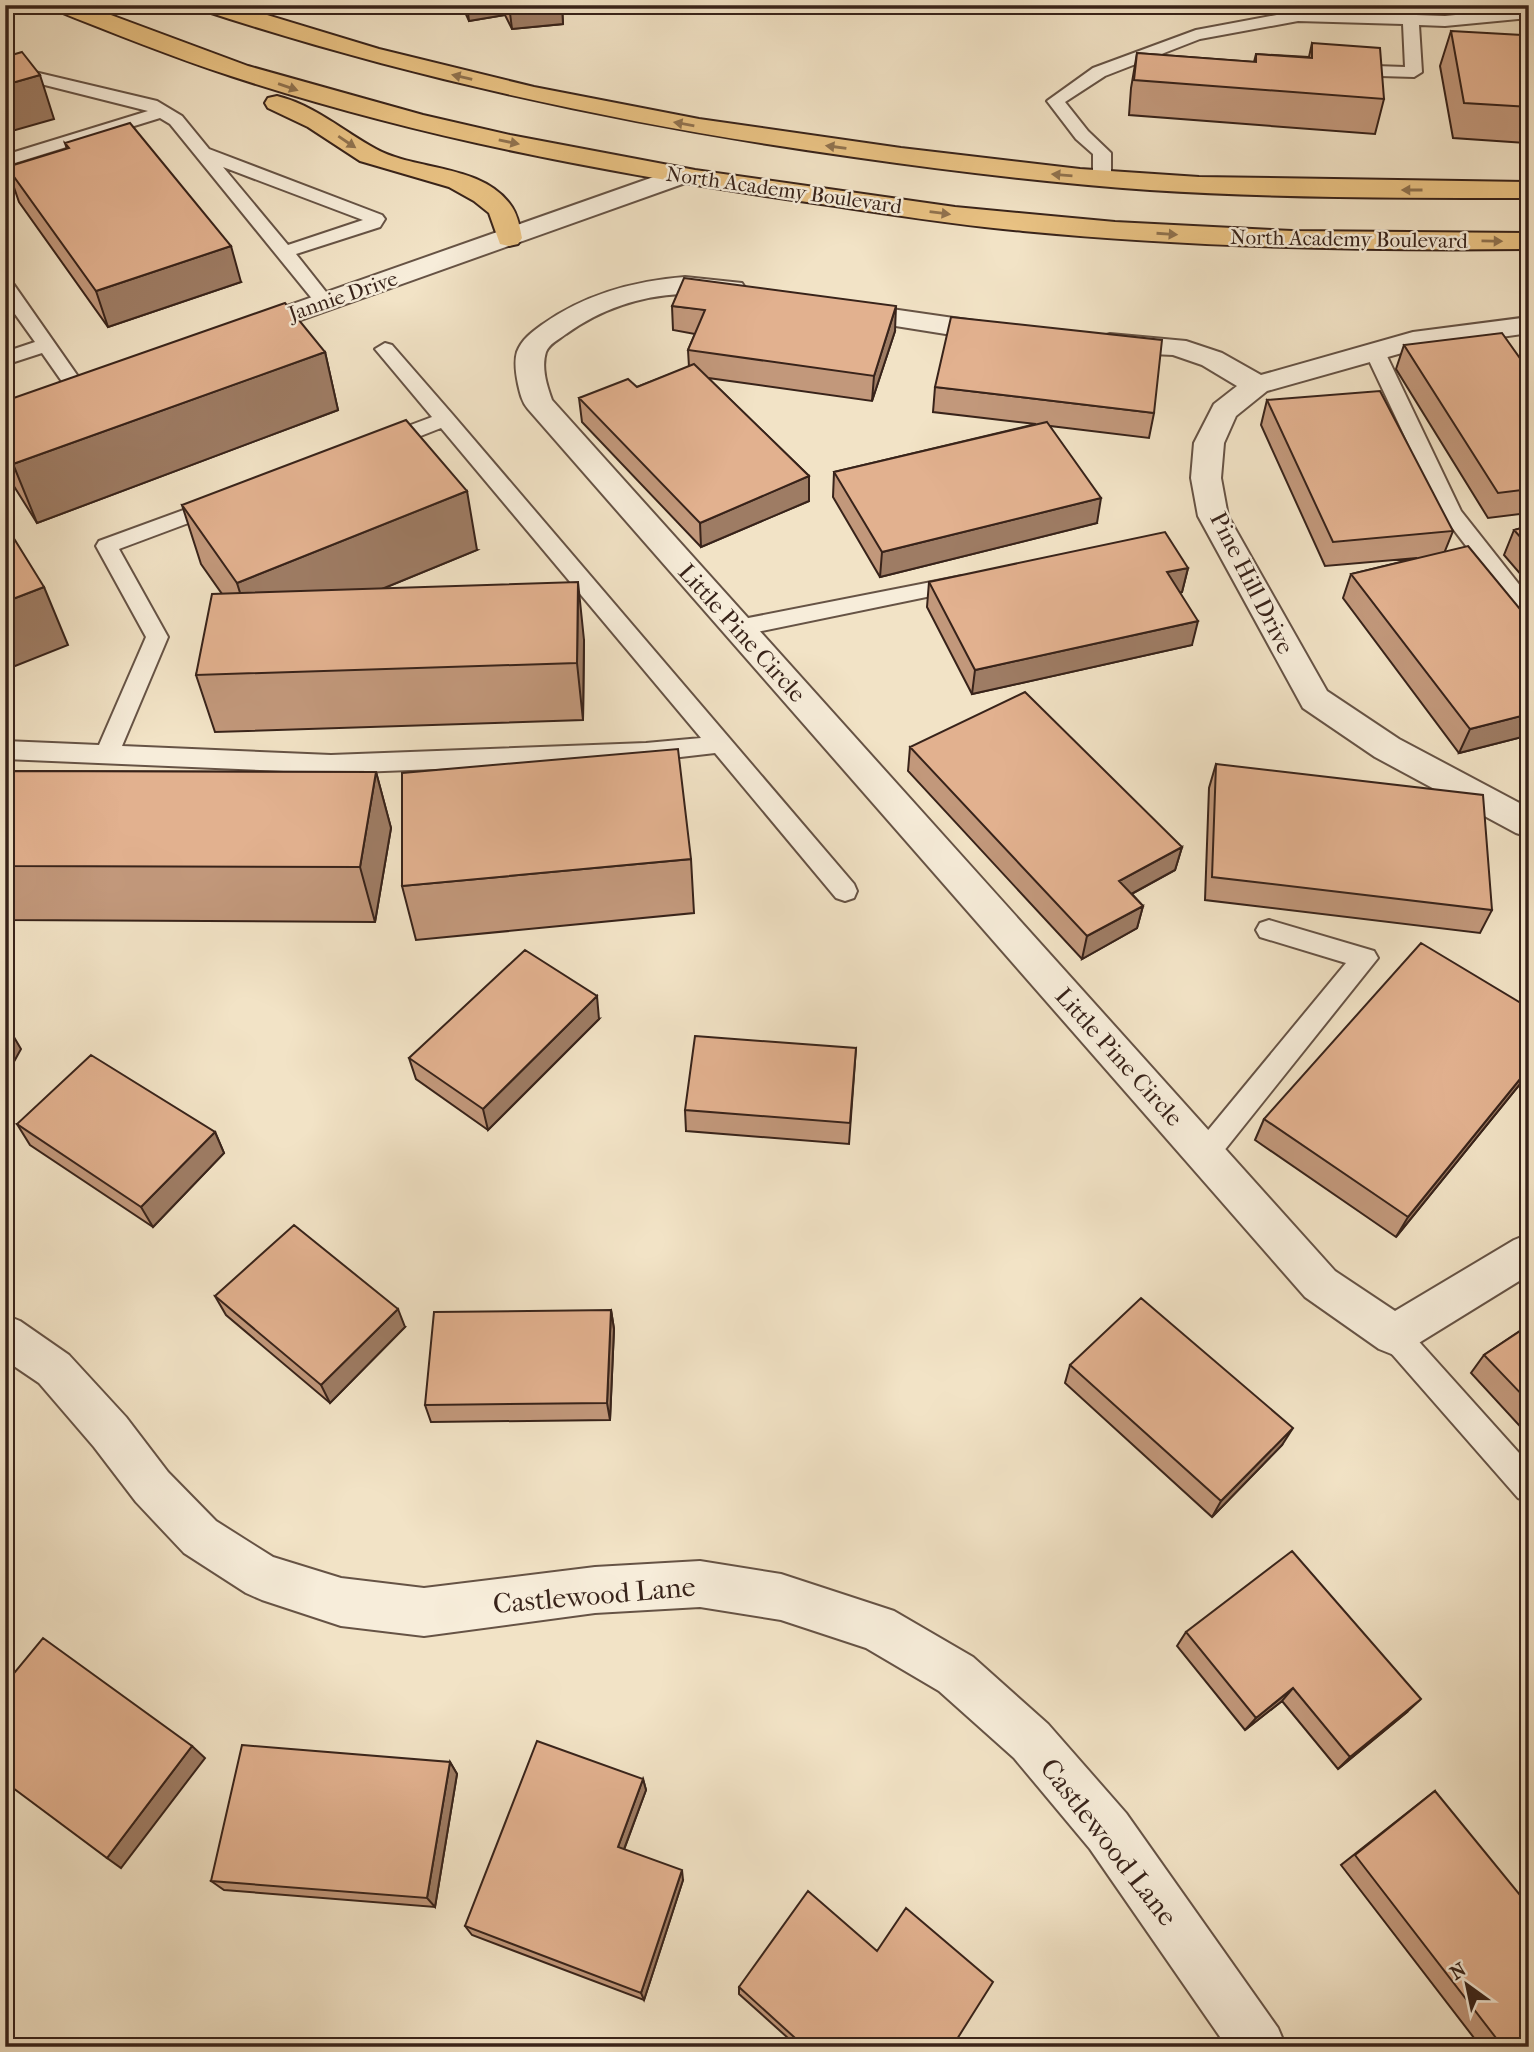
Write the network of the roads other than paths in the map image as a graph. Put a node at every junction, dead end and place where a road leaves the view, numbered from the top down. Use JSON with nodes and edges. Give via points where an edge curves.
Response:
{"nodes":[{"id":1,"x":63,"y":5,"type":"edge"},
{"id":2,"x":210,"y":5,"type":"edge"},
{"id":3,"x":1529,"y":13,"type":"edge"},
{"id":4,"x":1411,"y":20,"type":"junction"},
{"id":5,"x":110,"y":25,"type":"junction"},
{"id":6,"x":1152,"y":52,"type":"junction"},
{"id":7,"x":1174,"y":61,"type":"edge"},
{"id":8,"x":5,"y":70,"type":"edge"},
{"id":9,"x":1334,"y":70,"type":"edge"},
{"id":10,"x":161,"y":111,"type":"junction"},
{"id":11,"x":752,"y":136,"type":"junction"},
{"id":12,"x":202,"y":152,"type":"junction"},
{"id":13,"x":5,"y":161,"type":"edge"},
{"id":14,"x":679,"y":176,"type":"junction"},
{"id":15,"x":1102,"y":178,"type":"junction"},
{"id":16,"x":1529,"y":190,"type":"edge"},
{"id":17,"x":509,"y":238,"type":"junction"},
{"id":18,"x":1529,"y":241,"type":"edge"},
{"id":19,"x":284,"y":252,"type":"junction"},
{"id":20,"x":5,"y":286,"type":"edge"},
{"id":21,"x":762,"y":295,"type":"edge"},
{"id":22,"x":325,"y":302,"type":"junction"},
{"id":23,"x":816,"y":305,"type":"edge"},
{"id":24,"x":1529,"y":325,"type":"edge"},
{"id":25,"x":1027,"y":336,"type":"edge"},
{"id":26,"x":1079,"y":340,"type":"edge"},
{"id":27,"x":212,"y":342,"type":"edge"},
{"id":28,"x":46,"y":345,"type":"junction"},
{"id":29,"x":385,"y":349,"type":"dead end"},
{"id":30,"x":1375,"y":352,"type":"junction"},
{"id":31,"x":5,"y":359,"type":"edge"},
{"id":32,"x":1256,"y":385,"type":"junction"},
{"id":33,"x":76,"y":389,"type":"edge"},
{"id":34,"x":446,"y":419,"type":"junction"},
{"id":35,"x":368,"y":449,"type":"edge"},
{"id":36,"x":237,"y":497,"type":"edge"},
{"id":37,"x":979,"y":579,"type":"edge"},
{"id":38,"x":1529,"y":612,"type":"edge"},
{"id":39,"x":738,"y":628,"type":"junction"},
{"id":40,"x":721,"y":744,"type":"junction"},
{"id":41,"x":5,"y":750,"type":"edge"},
{"id":42,"x":107,"y":754,"type":"junction"},
{"id":43,"x":1529,"y":824,"type":"edge"},
{"id":44,"x":845,"y":891,"type":"dead end"},
{"id":45,"x":1269,"y":930,"type":"dead end"},
{"id":46,"x":1205,"y":1154,"type":"junction"},
{"id":47,"x":1529,"y":1253,"type":"edge"},
{"id":48,"x":5,"y":1335,"type":"edge"},
{"id":49,"x":1394,"y":1335,"type":"junction"},
{"id":50,"x":1529,"y":1487,"type":"edge"},
{"id":51,"x":1259,"y":2047,"type":"edge"}],
"edges":[{"from":1,"to":5,"type":"highway","name":"North Academy Boulevard"},
{"from":11,"to":2,"type":"highway","name":"North Academy Boulevard","one_way":true,"via":[[615,112],[376,57]]},
{"from":3,"to":4,"type":"lane"},
{"from":4,"to":6,"type":"lane","via":[[1298,16],[1196,35]]},
{"from":4,"to":9,"type":"lane","via":[[1414,72]]},
{"from":5,"to":14,"type":"highway","name":"North Academy Boulevard","one_way":true,"via":[[313,96],[422,124]]},
{"from":5,"to":17,"type":"highway","one_way":true,"via":[[317,122],[369,156],[458,181],[501,209]]},
{"from":6,"to":7,"type":"lane"},
{"from":6,"to":15,"type":"lane","via":[[1099,72],[1055,101],[1102,153]]},
{"from":8,"to":10,"type":"lane"},
{"from":10,"to":12,"type":"lane","via":[[176,120]]},
{"from":10,"to":13,"type":"lane"},
{"from":11,"to":14,"type":"highway"},
{"from":15,"to":11,"type":"highway","name":"North Academy Boulevard","one_way":true,"via":[[1018,172]]},
{"from":12,"to":19,"type":"lane"},
{"from":12,"to":19,"type":"lane","via":[[376,219]]},
{"from":14,"to":17,"type":"street","name":"Jannie Drive"},
{"from":14,"to":18,"type":"highway","name":"North Academy Boulevard","one_way":true,"via":[[1053,226],[1213,237]]},
{"from":16,"to":15,"type":"highway","name":"North Academy Boulevard","one_way":true,"via":[[1336,190]]},
{"from":17,"to":22,"type":"street","name":"Jannie Drive"},
{"from":19,"to":22,"type":"lane"},
{"from":20,"to":28,"type":"lane"},
{"from":21,"to":39,"type":"street","name":"Little Pine Circle","via":[[670,285],[617,296],[565,320],[535,345],[529,373],[538,403]]},
{"from":22,"to":27,"type":"street","name":"Jannie Drive"},
{"from":23,"to":25,"type":"street","via":[[974,332]]},
{"from":24,"to":30,"type":"street","name":"Pine Hill Drive","via":[[1413,341]]},
{"from":26,"to":32,"type":"street","via":[[1176,347],[1212,359]]},
{"from":28,"to":31,"type":"lane"},
{"from":28,"to":33,"type":"lane"},
{"from":29,"to":34,"type":"lane"},
{"from":30,"to":32,"type":"street","name":"Pine Hill Drive"},
{"from":30,"to":38,"type":"lane","via":[[1452,513]]},
{"from":32,"to":43,"type":"street","name":"Pine Hill Drive","via":[[1224,411],[1209,443],[1206,478],[1213,516],[1315,699],[1387,748]]},
{"from":34,"to":35,"type":"lane"},
{"from":34,"to":40,"type":"lane"},
{"from":36,"to":42,"type":"lane","via":[[107,546],[157,637]]},
{"from":37,"to":39,"type":"lane"},
{"from":39,"to":46,"type":"street","name":"Little Pine Circle"},
{"from":40,"to":42,"type":"lane","via":[[646,752],[331,764]]},
{"from":40,"to":44,"type":"lane"},
{"from":41,"to":42,"type":"lane"},
{"from":45,"to":46,"type":"lane","via":[[1364,958]]},
{"from":46,"to":49,"type":"street","name":"Little Pine Circle","via":[[1320,1284]]},
{"from":47,"to":49,"type":"street"},
{"from":48,"to":51,"type":"street","name":"Castlewood Lane","via":[[54,1369],[152,1488],[200,1537],[262,1577],[341,1602],[424,1612],[595,1590],[700,1584],[781,1597],[877,1628],[956,1674],[1031,1741],[1108,1831]]},
{"from":49,"to":50,"type":"lane"}]}
